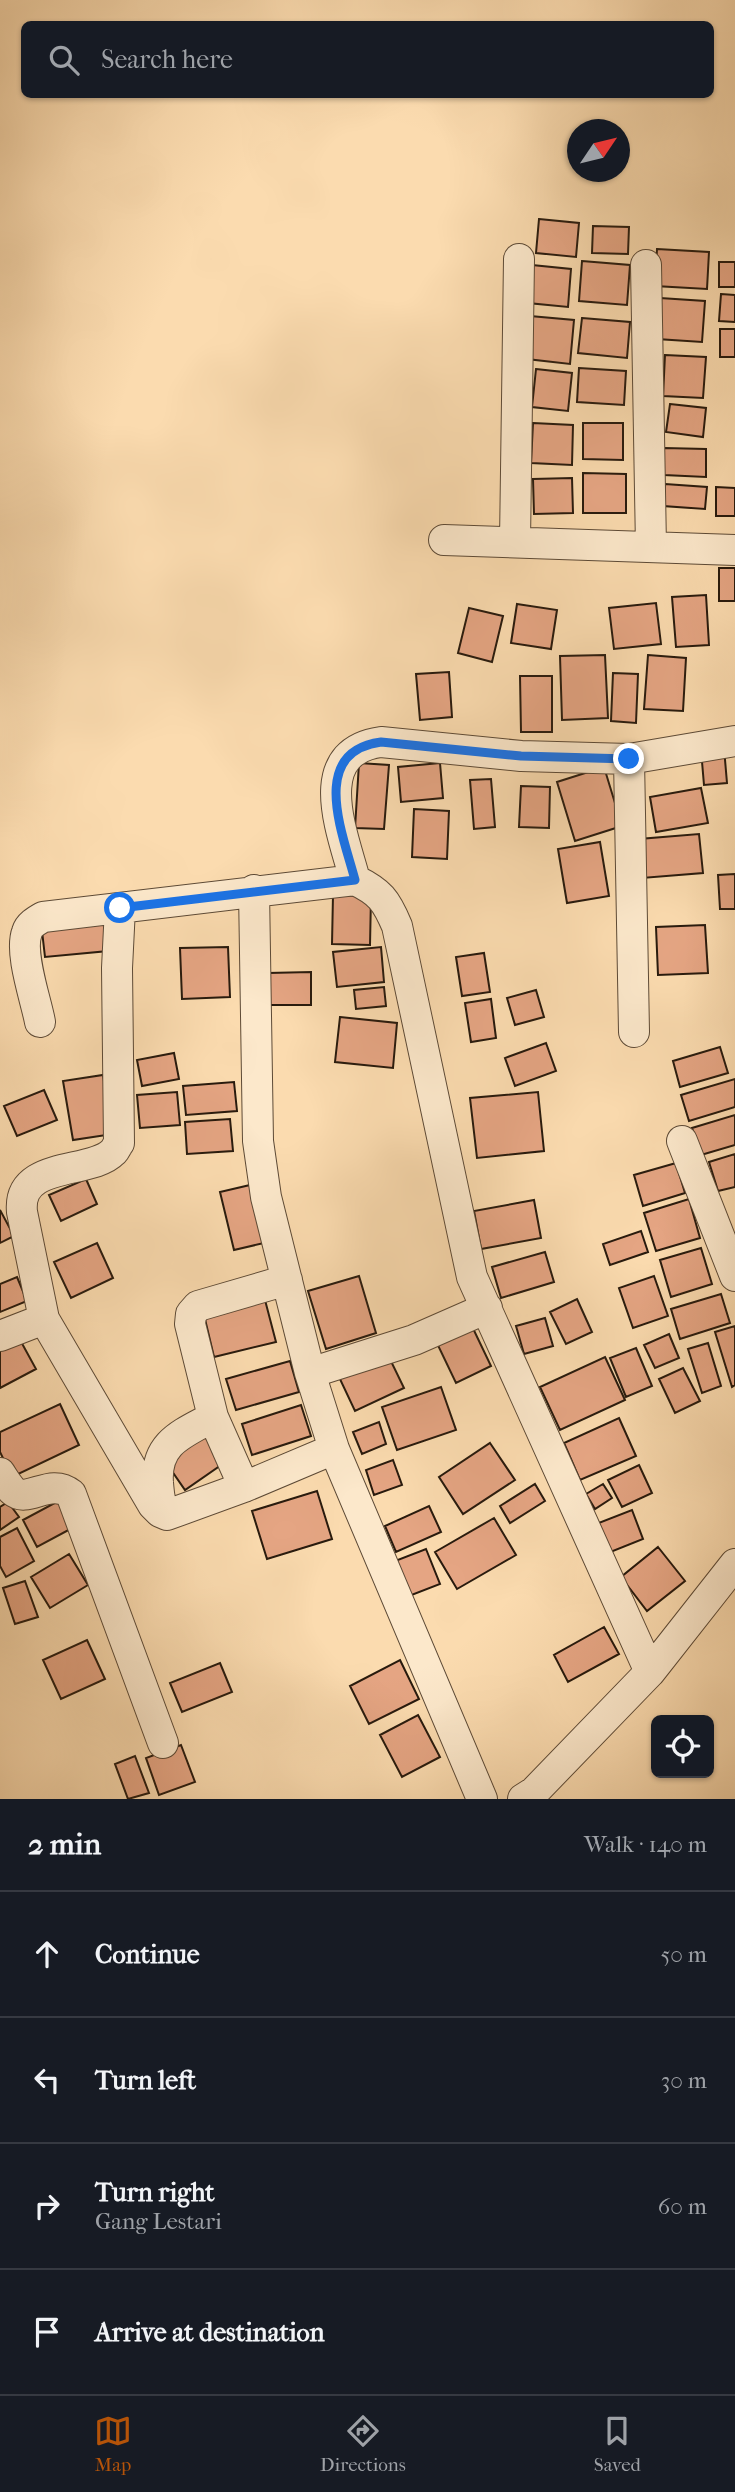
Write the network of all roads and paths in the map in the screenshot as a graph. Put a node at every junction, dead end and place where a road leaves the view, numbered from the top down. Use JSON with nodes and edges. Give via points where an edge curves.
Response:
{"nodes":[{"id":1,"x":519,"y":259,"type":"dead end"},
{"id":2,"x":646,"y":265,"type":"dead end"},
{"id":3,"x":444,"y":540,"type":"dead end"},
{"id":4,"x":515,"y":541,"type":"junction"},
{"id":5,"x":651,"y":547,"type":"junction"},
{"id":6,"x":735,"y":550,"type":"edge"},
{"id":7,"x":735,"y":741,"type":"edge"},
{"id":8,"x":629,"y":759,"type":"junction"},
{"id":9,"x":355,"y":880,"type":"junction"},
{"id":10,"x":254,"y":890,"type":"junction"},
{"id":11,"x":120,"y":908,"type":"junction"},
{"id":12,"x":40,"y":1022,"type":"dead end"},
{"id":13,"x":634,"y":1032,"type":"dead end"},
{"id":14,"x":682,"y":1141,"type":"dead end"},
{"id":15,"x":735,"y":1276,"type":"edge"},
{"id":16,"x":287,"y":1280,"type":"junction"},
{"id":17,"x":487,"y":1308,"type":"junction"},
{"id":18,"x":44,"y":1319,"type":"junction"},
{"id":19,"x":0,"y":1336,"type":"edge"},
{"id":20,"x":310,"y":1373,"type":"junction"},
{"id":21,"x":213,"y":1417,"type":"junction"},
{"id":22,"x":334,"y":1449,"type":"junction"},
{"id":23,"x":0,"y":1473,"type":"edge"},
{"id":24,"x":244,"y":1487,"type":"junction"},
{"id":25,"x":167,"y":1515,"type":"junction"},
{"id":26,"x":735,"y":1564,"type":"edge"},
{"id":27,"x":650,"y":1672,"type":"junction"},
{"id":28,"x":163,"y":1743,"type":"dead end"},
{"id":29,"x":482,"y":1799,"type":"edge"},
{"id":30,"x":523,"y":1799,"type":"edge"}],
"edges":[{"from":1,"to":4,"type":"street"},
{"from":2,"to":5,"type":"street"},
{"from":3,"to":4,"type":"street"},
{"from":4,"to":5,"type":"street"},
{"from":5,"to":6,"type":"street"},
{"from":7,"to":8,"type":"street"},
{"from":8,"to":9,"type":"street","via":[[367,744],[340,768],[336,795],[336,815]]},
{"from":8,"to":13,"type":"street"},
{"from":9,"to":10,"type":"street"},
{"from":9,"to":17,"type":"street","via":[[374,889],[388,904],[397,926],[472,1277]]},
{"from":10,"to":11,"type":"street"},
{"from":10,"to":16,"type":"street","via":[[258,1141],[266,1197]]},
{"from":11,"to":12,"type":"street","via":[[43,917],[28,929],[26,956]]},
{"from":11,"to":18,"type":"street","via":[[118,1143],[104,1158],[55,1171],[34,1182],[21,1200]]},
{"from":14,"to":15,"type":"street"},
{"from":16,"to":20,"type":"street"},
{"from":16,"to":21,"type":"street","via":[[198,1306],[191,1314]]},
{"from":17,"to":20,"type":"street","via":[[414,1340]]},
{"from":17,"to":27,"type":"street"},
{"from":18,"to":19,"type":"street"},
{"from":18,"to":25,"type":"street","via":[[153,1505]]},
{"from":20,"to":22,"type":"street"},
{"from":21,"to":24,"type":"street"},
{"from":21,"to":25,"type":"street","via":[[187,1431],[159,1458],[160,1503]]},
{"from":22,"to":24,"type":"street"},
{"from":22,"to":29,"type":"street"},
{"from":23,"to":28,"type":"street","via":[[15,1493],[53,1487],[71,1494]]},
{"from":24,"to":25,"type":"street"},
{"from":26,"to":27,"type":"street"},
{"from":27,"to":30,"type":"street"}]}
